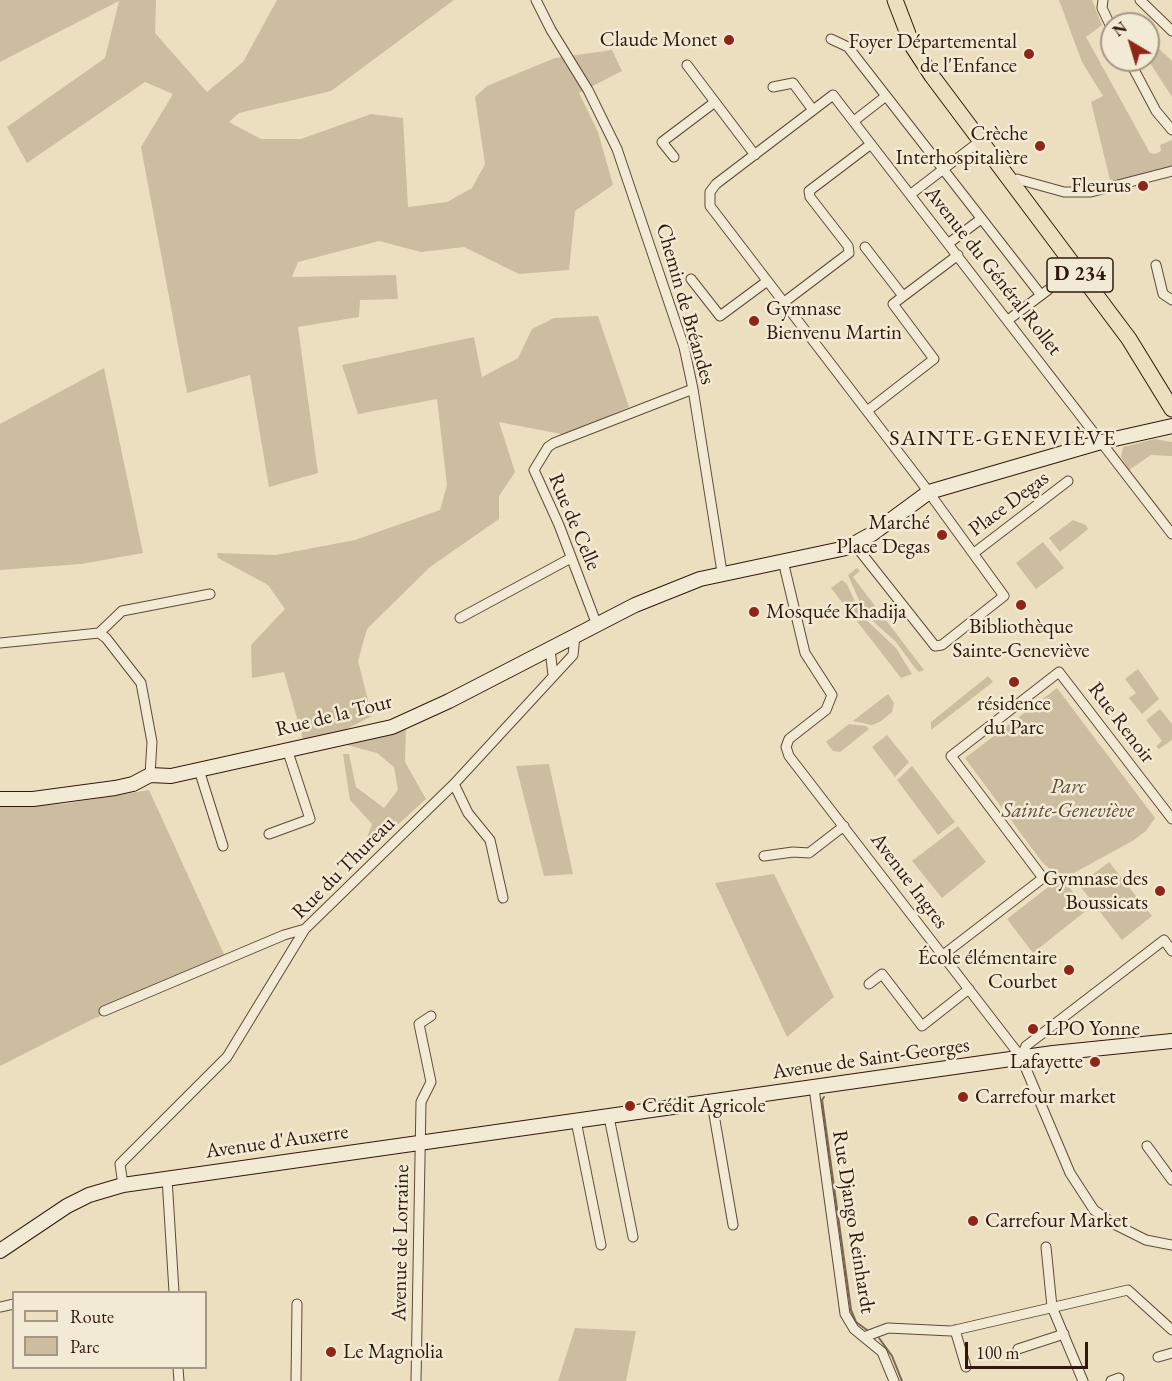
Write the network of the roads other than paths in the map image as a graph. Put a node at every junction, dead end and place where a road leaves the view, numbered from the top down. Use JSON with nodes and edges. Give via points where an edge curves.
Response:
{"nodes":[{"id":1,"x":536,"y":0,"type":"edge"},
{"id":2,"x":895,"y":0,"type":"edge"},
{"id":3,"x":1140,"y":0,"type":"edge"},
{"id":4,"x":1172,"y":31,"type":"edge"},
{"id":5,"x":831,"y":39,"type":"dead end"},
{"id":6,"x":687,"y":65,"type":"dead end"},
{"id":7,"x":1135,"y":72,"type":"edge"},
{"id":8,"x":773,"y":87,"type":"dead end"},
{"id":9,"x":886,"y":96,"type":"junction"},
{"id":10,"x":714,"y":102,"type":"junction"},
{"id":11,"x":813,"y":110,"type":"junction"},
{"id":12,"x":854,"y":121,"type":"junction"},
{"id":13,"x":1172,"y":130,"type":"edge"},
{"id":14,"x":980,"y":141,"type":"junction"},
{"id":15,"x":871,"y":144,"type":"junction"},
{"id":16,"x":754,"y":155,"type":"junction"},
{"id":17,"x":674,"y":157,"type":"dead end"},
{"id":18,"x":943,"y":170,"type":"junction"},
{"id":19,"x":1171,"y":173,"type":"edge"},
{"id":20,"x":1011,"y":182,"type":"junction"},
{"id":21,"x":911,"y":194,"type":"junction"},
{"id":22,"x":981,"y":219,"type":"junction"},
{"id":23,"x":949,"y":243,"type":"junction"},
{"id":24,"x":865,"y":247,"type":"dead end"},
{"id":25,"x":958,"y":255,"type":"junction"},
{"id":26,"x":1156,"y":265,"type":"dead end"},
{"id":27,"x":692,"y":279,"type":"dead end"},
{"id":28,"x":766,"y":282,"type":"junction"},
{"id":29,"x":903,"y":296,"type":"junction"},
{"id":30,"x":1172,"y":300,"type":"edge"},
{"id":31,"x":783,"y":303,"type":"junction"},
{"id":32,"x":1008,"y":320,"type":"junction"},
{"id":33,"x":693,"y":389,"type":"junction"},
{"id":34,"x":1172,"y":409,"type":"edge"},
{"id":35,"x":867,"y":411,"type":"junction"},
{"id":36,"x":1172,"y":426,"type":"edge"},
{"id":37,"x":1101,"y":442,"type":"junction"},
{"id":38,"x":1068,"y":481,"type":"dead end"},
{"id":39,"x":928,"y":492,"type":"junction"},
{"id":40,"x":1172,"y":534,"type":"edge"},
{"id":41,"x":855,"y":545,"type":"junction"},
{"id":42,"x":974,"y":553,"type":"junction"},
{"id":43,"x":571,"y":558,"type":"junction"},
{"id":44,"x":783,"y":561,"type":"junction"},
{"id":45,"x":722,"y":572,"type":"junction"},
{"id":46,"x":210,"y":594,"type":"dead end"},
{"id":47,"x":460,"y":618,"type":"dead end"},
{"id":48,"x":597,"y":625,"type":"junction"},
{"id":49,"x":99,"y":633,"type":"junction"},
{"id":50,"x":575,"y":636,"type":"junction"},
{"id":51,"x":0,"y":643,"type":"edge"},
{"id":52,"x":550,"y":650,"type":"junction"},
{"id":53,"x":553,"y":675,"type":"junction"},
{"id":54,"x":287,"y":749,"type":"junction"},
{"id":55,"x":199,"y":770,"type":"junction"},
{"id":56,"x":150,"y":775,"type":"junction"},
{"id":57,"x":454,"y":784,"type":"junction"},
{"id":58,"x":0,"y":799,"type":"edge"},
{"id":59,"x":1172,"y":819,"type":"edge"},
{"id":60,"x":844,"y":826,"type":"junction"},
{"id":61,"x":269,"y":834,"type":"dead end"},
{"id":62,"x":223,"y":846,"type":"dead end"},
{"id":63,"x":764,"y":856,"type":"dead end"},
{"id":64,"x":503,"y":898,"type":"dead end"},
{"id":65,"x":305,"y":929,"type":"junction"},
{"id":66,"x":1172,"y":951,"type":"edge"},
{"id":67,"x":943,"y":956,"type":"junction"},
{"id":68,"x":869,"y":984,"type":"dead end"},
{"id":69,"x":969,"y":989,"type":"junction"},
{"id":70,"x":104,"y":1011,"type":"dead end"},
{"id":71,"x":431,"y":1016,"type":"dead end"},
{"id":72,"x":1172,"y":1041,"type":"edge"},
{"id":73,"x":1021,"y":1058,"type":"junction"},
{"id":74,"x":814,"y":1088,"type":"junction"},
{"id":75,"x":712,"y":1103,"type":"junction"},
{"id":76,"x":609,"y":1116,"type":"junction"},
{"id":77,"x":576,"y":1121,"type":"junction"},
{"id":78,"x":421,"y":1142,"type":"junction"},
{"id":79,"x":1147,"y":1146,"type":"dead end"},
{"id":80,"x":167,"y":1178,"type":"junction"},
{"id":81,"x":1172,"y":1180,"type":"edge"},
{"id":82,"x":123,"y":1185,"type":"junction"},
{"id":83,"x":733,"y":1225,"type":"dead end"},
{"id":84,"x":633,"y":1237,"type":"dead end"},
{"id":85,"x":601,"y":1245,"type":"dead end"},
{"id":86,"x":1172,"y":1245,"type":"edge"},
{"id":87,"x":1046,"y":1247,"type":"dead end"},
{"id":88,"x":0,"y":1251,"type":"edge"},
{"id":89,"x":174,"y":1291,"type":"edge"},
{"id":90,"x":297,"y":1304,"type":"dead end"},
{"id":91,"x":1052,"y":1306,"type":"junction"},
{"id":92,"x":955,"y":1330,"type":"junction"},
{"id":93,"x":1172,"y":1330,"type":"edge"},
{"id":94,"x":1064,"y":1334,"type":"junction"},
{"id":95,"x":864,"y":1337,"type":"junction"},
{"id":96,"x":1018,"y":1349,"type":"dead end"},
{"id":97,"x":1172,"y":1353,"type":"edge"},
{"id":98,"x":1158,"y":1357,"type":"dead end"},
{"id":99,"x":966,"y":1367,"type":"dead end"},
{"id":100,"x":296,"y":1381,"type":"edge"},
{"id":101,"x":416,"y":1381,"type":"edge"},
{"id":102,"x":894,"y":1381,"type":"edge"},
{"id":103,"x":1083,"y":1381,"type":"edge"}],
"edges":[{"from":1,"to":33,"type":"street","name":"Chemin de Bréandes","via":[[604,122],[631,187],[684,347]]},
{"from":2,"to":14,"type":"main road","number":"D 234","via":[[914,46],[932,76]]},
{"from":3,"to":4,"type":"street"},
{"from":5,"to":9,"type":"street","via":[[848,47]]},
{"from":6,"to":10,"type":"street"},
{"from":7,"to":13,"type":"street","via":[[1156,111]]},
{"from":8,"to":11,"type":"street","via":[[793,83]]},
{"from":9,"to":12,"type":"street"},
{"from":9,"to":18,"type":"street"},
{"from":10,"to":16,"type":"street"},
{"from":10,"to":17,"type":"street","via":[[662,142]]},
{"from":11,"to":12,"type":"street","name":"Avenue du Général Rollet","via":[[833,95]]},
{"from":11,"to":16,"type":"street"},
{"from":12,"to":15,"type":"street","name":"Avenue du Général Rollet"},
{"from":14,"to":18,"type":"street"},
{"from":14,"to":20,"type":"main road","number":"D 234"},
{"from":15,"to":21,"type":"street","name":"Avenue du Général Rollet"},
{"from":15,"to":31,"type":"street","via":[[809,193],[848,246],[849,253]]},
{"from":16,"to":28,"type":"street","name":"Place Degas","via":[[712,188],[709,197],[713,211]]},
{"from":18,"to":21,"type":"street"},
{"from":18,"to":22,"type":"street"},
{"from":19,"to":20,"type":"street","via":[[1091,192],[1064,192],[1017,179]]},
{"from":20,"to":34,"type":"main road","number":"D 234","via":[[1136,349]]},
{"from":21,"to":23,"type":"street","name":"Avenue du Général Rollet"},
{"from":22,"to":23,"type":"street"},
{"from":22,"to":32,"type":"street","via":[[1044,292]]},
{"from":23,"to":25,"type":"street","name":"Avenue du Général Rollet"},
{"from":24,"to":29,"type":"street"},
{"from":25,"to":29,"type":"street"},
{"from":25,"to":32,"type":"street","name":"Avenue du Général Rollet"},
{"from":26,"to":30,"type":"street","via":[[1163,294]]},
{"from":27,"to":28,"type":"street","via":[[720,316]]},
{"from":28,"to":31,"type":"street","name":"Place Degas"},
{"from":29,"to":35,"type":"street","via":[[893,304],[934,359]]},
{"from":31,"to":35,"type":"street","name":"Place Degas"},
{"from":32,"to":37,"type":"street","name":"Avenue du Général Rollet"},
{"from":33,"to":43,"type":"street","name":"Rue de Celle","via":[[548,447],[534,470],[535,477]]},
{"from":33,"to":45,"type":"street","name":"Chemin de Bréandes"},
{"from":35,"to":39,"type":"street","name":"Place Degas"},
{"from":36,"to":37,"type":"street"},
{"from":37,"to":39,"type":"street"},
{"from":37,"to":40,"type":"street","name":"Avenue du Général Rollet"},
{"from":38,"to":42,"type":"street","name":"Place Degas"},
{"from":39,"to":41,"type":"street"},
{"from":39,"to":42,"type":"street","name":"Place Degas"},
{"from":41,"to":42,"type":"street","via":[[937,647],[1004,596]]},
{"from":41,"to":44,"type":"street","name":"Rue de la Tour"},
{"from":43,"to":47,"type":"street"},
{"from":43,"to":48,"type":"street","name":"Rue de Celle"},
{"from":44,"to":45,"type":"street","name":"Rue de la Tour"},
{"from":44,"to":60,"type":"street","name":"Avenue Ingres","via":[[805,653],[832,695],[826,710],[789,739],[786,747]]},
{"from":45,"to":48,"type":"street","name":"Rue de la Tour","via":[[647,600]]},
{"from":46,"to":49,"type":"street","via":[[122,611]]},
{"from":48,"to":50,"type":"street","name":"Rue de la Tour"},
{"from":49,"to":51,"type":"street"},
{"from":49,"to":56,"type":"street","via":[[141,683],[152,742]]},
{"from":50,"to":52,"type":"street","name":"Rue de la Tour"},
{"from":50,"to":53,"type":"street","name":"Rue du Thureau","via":[[573,655]]},
{"from":52,"to":53,"type":"street"},
{"from":52,"to":54,"type":"street","name":"Rue de la Tour","via":[[392,727]]},
{"from":53,"to":57,"type":"street","name":"Rue du Thureau"},
{"from":54,"to":55,"type":"street","name":"Rue de la Tour"},
{"from":54,"to":61,"type":"street","via":[[310,819]]},
{"from":55,"to":56,"type":"street","name":"Rue de la Tour","via":[[171,777]]},
{"from":55,"to":62,"type":"street"},
{"from":56,"to":58,"type":"street","name":"Rue de la Tour","via":[[133,784],[70,795]]},
{"from":57,"to":64,"type":"street","via":[[468,813],[490,840]]},
{"from":57,"to":65,"type":"street","name":"Rue du Thureau"},
{"from":59,"to":67,"type":"street","name":"Rue Renoir","via":[[1059,672],[951,756],[1043,878]]},
{"from":60,"to":63,"type":"street","via":[[809,853]]},
{"from":60,"to":67,"type":"street","name":"Avenue Ingres"},
{"from":65,"to":70,"type":"street"},
{"from":65,"to":82,"type":"street","name":"Rue du Thureau","via":[[227,1057],[120,1164]]},
{"from":66,"to":73,"type":"street","via":[[1164,940],[1026,1046]]},
{"from":67,"to":69,"type":"street","name":"Avenue Ingres"},
{"from":68,"to":69,"type":"street","via":[[882,974],[922,1026]]},
{"from":69,"to":73,"type":"street","name":"Avenue Ingres"},
{"from":71,"to":78,"type":"street","name":"Avenue de Lorraine","via":[[419,1024],[431,1082],[420,1102]]},
{"from":72,"to":73,"type":"street","name":"Avenue de Saint-Georges"},
{"from":73,"to":74,"type":"street","name":"Avenue de Saint-Georges"},
{"from":73,"to":86,"type":"street","name":"Avenue Ingres","via":[[1070,1173],[1094,1210],[1146,1240]]},
{"from":74,"to":75,"type":"street","name":"Avenue de Saint-Georges"},
{"from":74,"to":95,"type":"street","name":"Rue Django Reinhardt","via":[[845,1314]]},
{"from":75,"to":76,"type":"street","name":"Avenue de Saint-Georges"},
{"from":75,"to":83,"type":"street"},
{"from":76,"to":77,"type":"street","name":"Avenue de Saint-Georges"},
{"from":76,"to":84,"type":"street"},
{"from":77,"to":78,"type":"street","name":"Avenue d'Auxerre"},
{"from":77,"to":85,"type":"street"},
{"from":78,"to":80,"type":"street","name":"Avenue d'Auxerre"},
{"from":78,"to":101,"type":"street","name":"Avenue de Lorraine"},
{"from":79,"to":81,"type":"street"},
{"from":80,"to":82,"type":"street","name":"Avenue d'Auxerre"},
{"from":80,"to":89,"type":"street"},
{"from":82,"to":88,"type":"street","name":"Avenue d'Auxerre","via":[[66,1206]]},
{"from":87,"to":91,"type":"street"},
{"from":90,"to":100,"type":"street"},
{"from":91,"to":92,"type":"street"},
{"from":91,"to":93,"type":"street","via":[[1128,1290]]},
{"from":91,"to":94,"type":"street"},
{"from":92,"to":95,"type":"street","via":[[888,1328]]},
{"from":92,"to":99,"type":"street"},
{"from":94,"to":96,"type":"street"},
{"from":94,"to":103,"type":"street"},
{"from":95,"to":102,"type":"street","name":"Rue Django Reinhardt","via":[[882,1352]]},
{"from":97,"to":98,"type":"street"}]}
